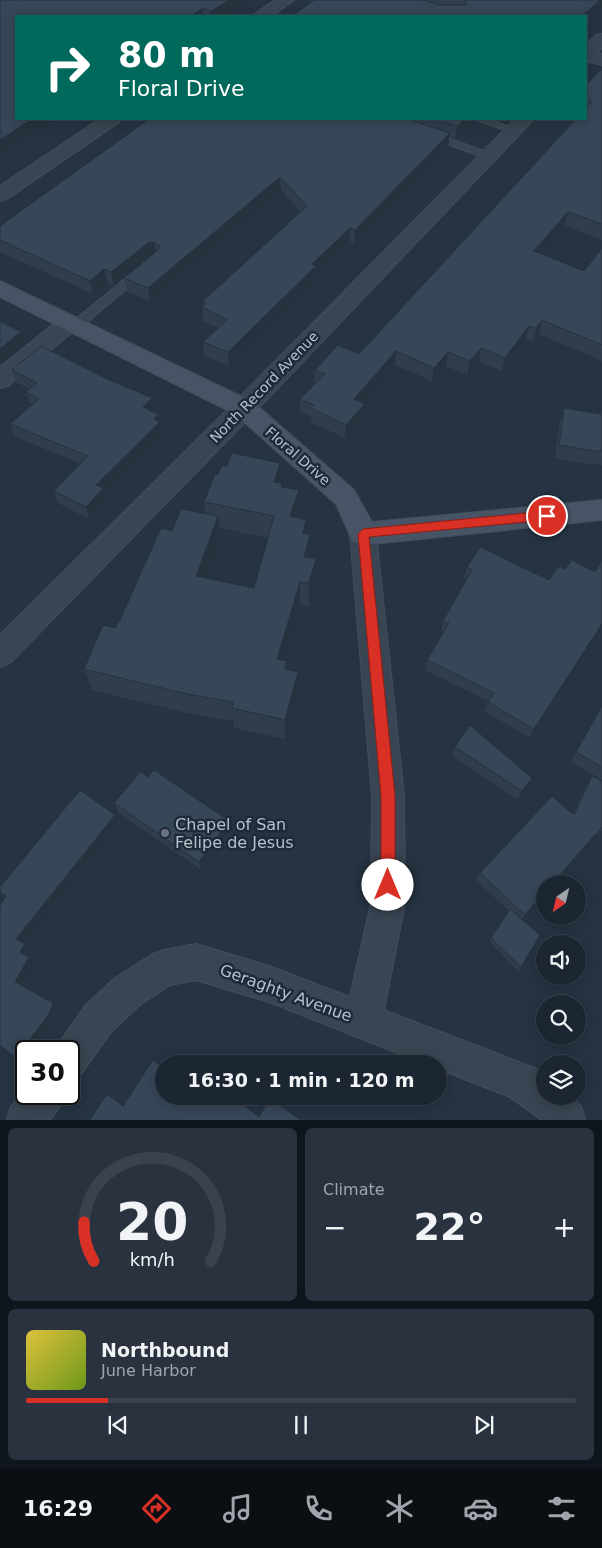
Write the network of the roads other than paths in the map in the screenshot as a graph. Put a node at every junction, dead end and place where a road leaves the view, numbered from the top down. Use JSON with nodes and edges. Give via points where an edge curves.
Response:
{"nodes":[{"id":1,"x":286,"y":0,"type":"edge"},
{"id":2,"x":264,"y":15,"type":"edge"},
{"id":3,"x":602,"y":39,"type":"edge"},
{"id":4,"x":587,"y":55,"type":"edge"},
{"id":5,"x":587,"y":56,"type":"edge"},
{"id":6,"x":602,"y":60,"type":"edge"},
{"id":7,"x":111,"y":120,"type":"edge"},
{"id":8,"x":486,"y":120,"type":"edge"},
{"id":9,"x":519,"y":125,"type":"edge"},
{"id":10,"x":420,"y":132,"type":"edge"},
{"id":11,"x":489,"y":156,"type":"junction"},
{"id":12,"x":0,"y":195,"type":"edge"},
{"id":13,"x":148,"y":266,"type":"edge"},
{"id":14,"x":0,"y":288,"type":"edge"},
{"id":15,"x":72,"y":324,"type":"junction"},
{"id":16,"x":0,"y":380,"type":"edge"},
{"id":17,"x":244,"y":408,"type":"junction"},
{"id":18,"x":602,"y":510,"type":"edge"},
{"id":19,"x":363,"y":534,"type":"junction"},
{"id":20,"x":0,"y":654,"type":"edge"},
{"id":21,"x":363,"y":1021,"type":"junction"},
{"id":22,"x":80,"y":1044,"type":"edge"},
{"id":23,"x":36,"y":1105,"type":"edge"},
{"id":24,"x":25,"y":1120,"type":"edge"},
{"id":25,"x":567,"y":1120,"type":"edge"}],
"edges":[{"from":1,"to":2,"type":"street"},
{"from":3,"to":4,"type":"street"},
{"from":5,"to":6,"type":"street"},
{"from":7,"to":12,"type":"street"},
{"from":8,"to":9,"type":"lane"},
{"from":9,"to":11,"type":"street","name":"North Record Avenue"},
{"from":10,"to":11,"type":"lane"},
{"from":11,"to":17,"type":"street","name":"North Record Avenue"},
{"from":13,"to":15,"type":"lane"},
{"from":14,"to":15,"type":"street","name":"Floral Drive"},
{"from":15,"to":16,"type":"street"},
{"from":15,"to":17,"type":"street","name":"Floral Drive"},
{"from":17,"to":19,"type":"street","name":"Floral Drive","via":[[346,497]]},
{"from":17,"to":20,"type":"street","name":"North Record Avenue"},
{"from":18,"to":19,"type":"street"},
{"from":19,"to":21,"type":"street","via":[[388,796],[388,903]]},
{"from":21,"to":22,"type":"street","name":"Geraghty Avenue","via":[[269,984],[196,962],[164,968],[128,991],[98,1019]]},
{"from":21,"to":25,"type":"street","name":"Geraghty Avenue","via":[[523,1083],[555,1105]]},
{"from":23,"to":24,"type":"street"}]}
